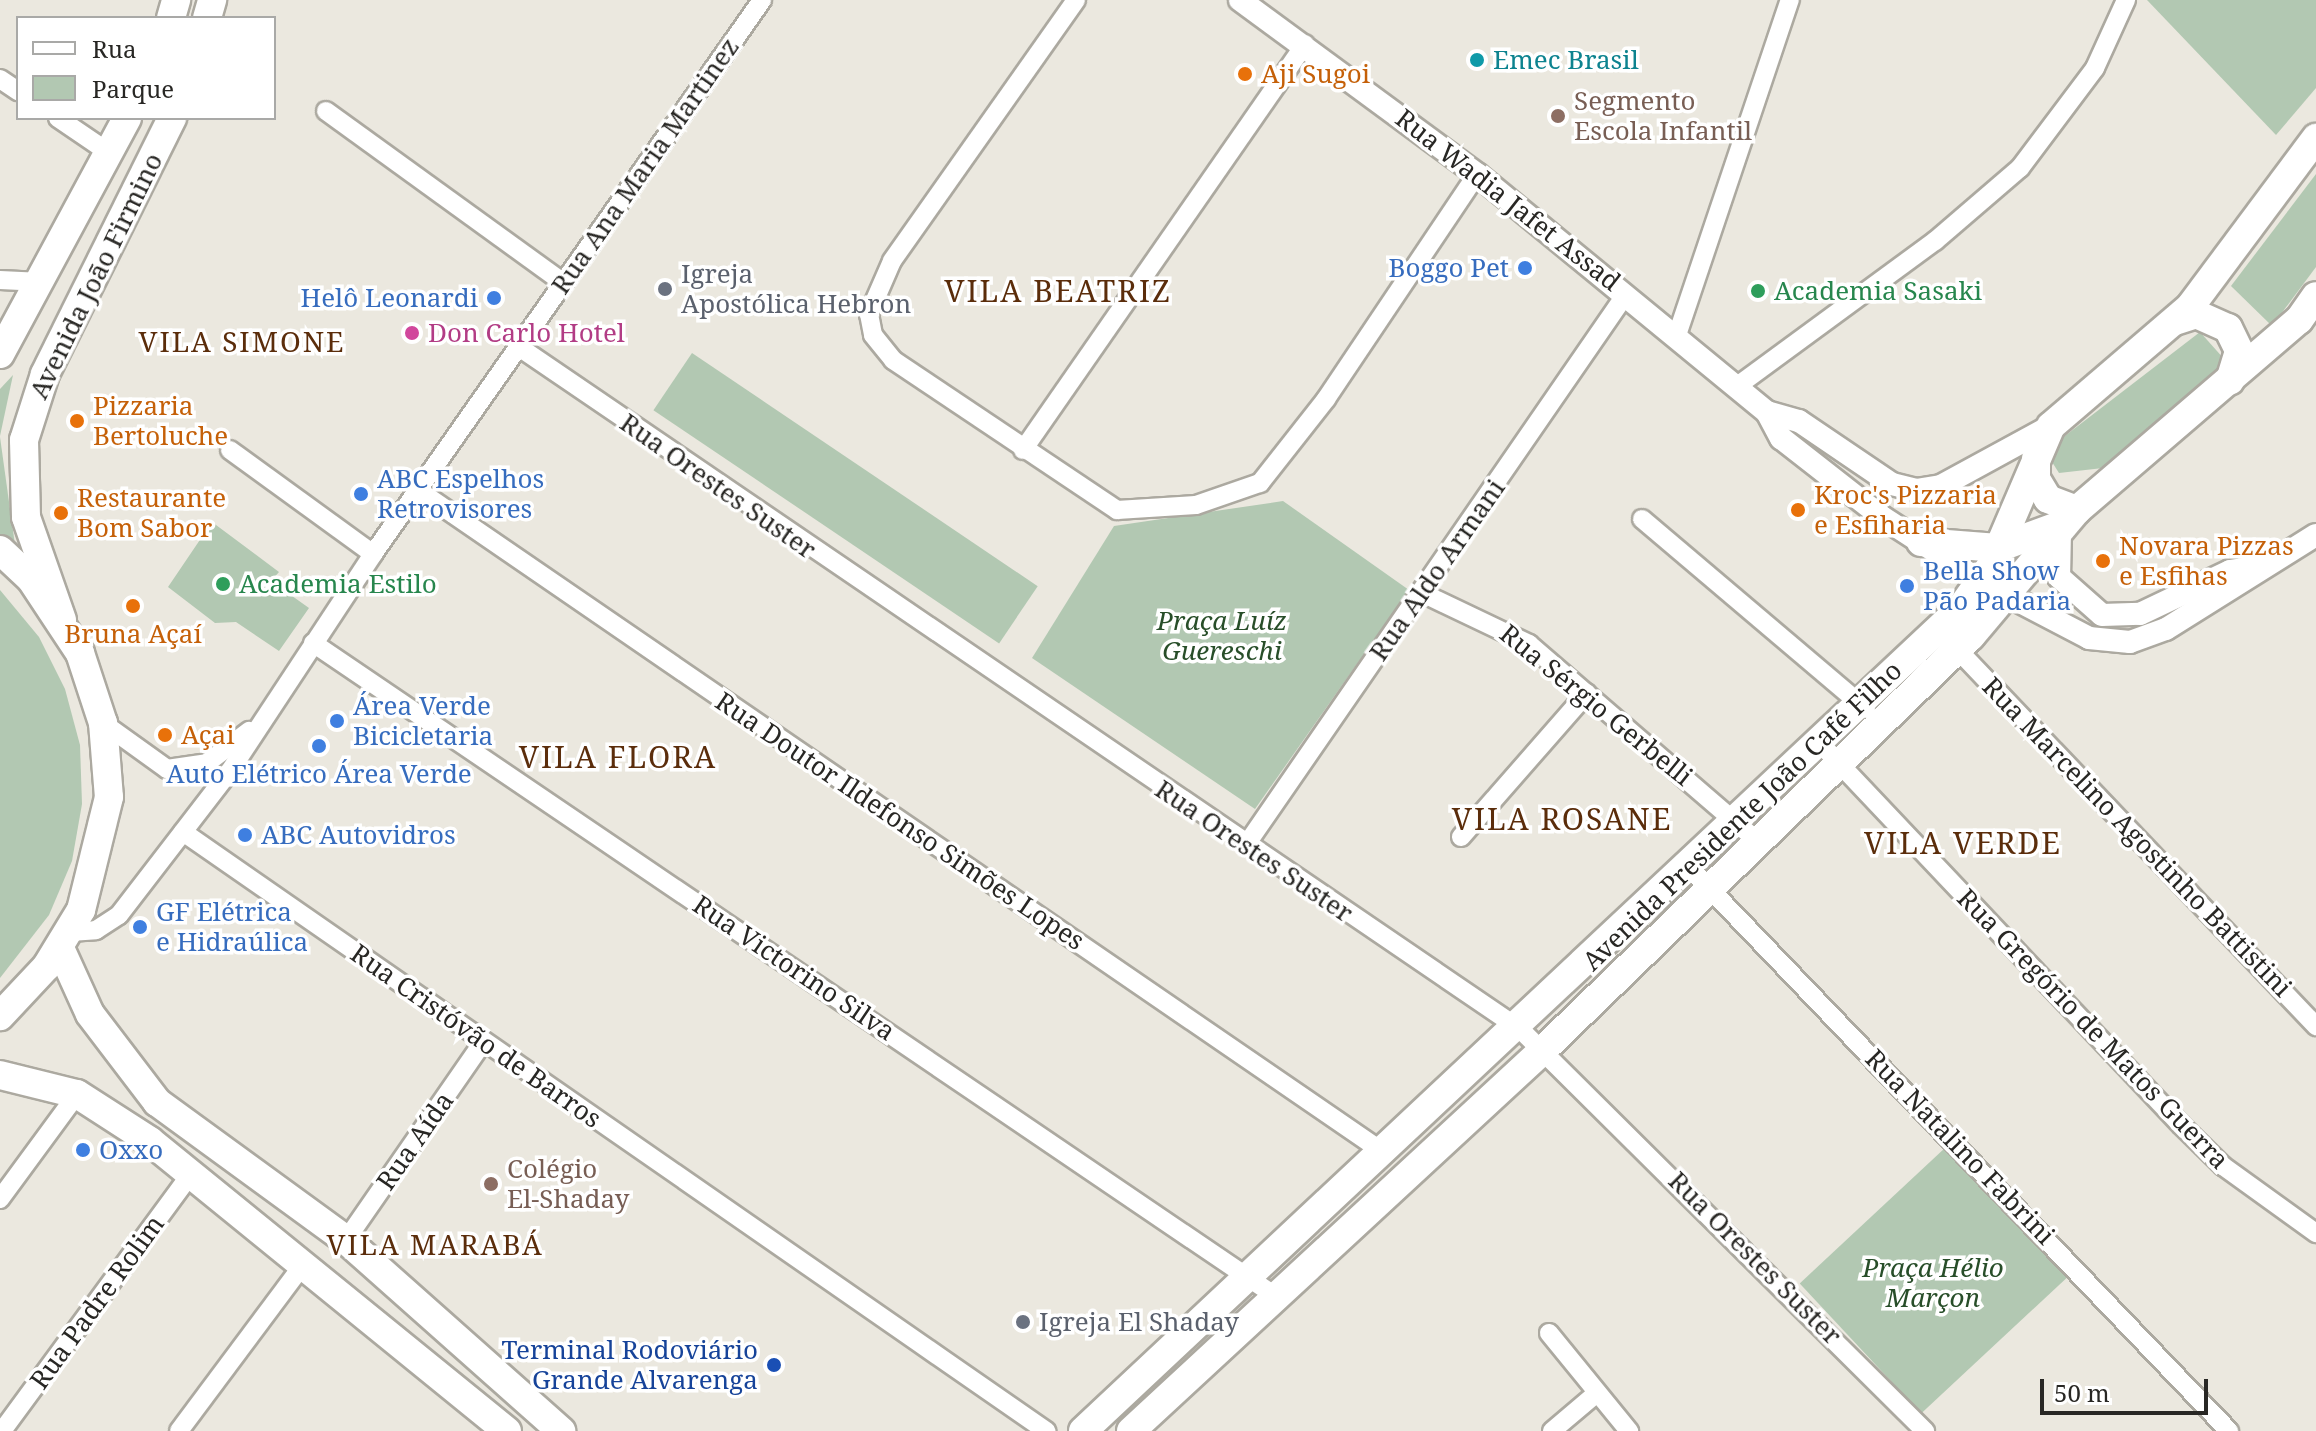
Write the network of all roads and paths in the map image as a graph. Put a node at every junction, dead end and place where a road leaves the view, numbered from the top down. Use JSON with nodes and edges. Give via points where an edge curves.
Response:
{"nodes":[{"id":1,"x":762,"y":0,"type":"edge"},
{"id":2,"x":1076,"y":0,"type":"edge"},
{"id":3,"x":1240,"y":0,"type":"edge"},
{"id":4,"x":1790,"y":0,"type":"edge"},
{"id":5,"x":2126,"y":0,"type":"edge"},
{"id":6,"x":1305,"y":45,"type":"junction"},
{"id":7,"x":326,"y":111,"type":"dead end"},
{"id":8,"x":61,"y":120,"type":"edge"},
{"id":9,"x":126,"y":120,"type":"edge"},
{"id":10,"x":171,"y":120,"type":"edge"},
{"id":11,"x":2316,"y":138,"type":"edge"},
{"id":12,"x":111,"y":154,"type":"junction"},
{"id":13,"x":1477,"y":174,"type":"junction"},
{"id":14,"x":0,"y":280,"type":"edge"},
{"id":15,"x":42,"y":282,"type":"junction"},
{"id":16,"x":562,"y":282,"type":"junction"},
{"id":17,"x":1626,"y":294,"type":"junction"},
{"id":18,"x":2316,"y":296,"type":"edge"},
{"id":19,"x":24,"y":316,"type":"junction"},
{"id":20,"x":2175,"y":321,"type":"junction"},
{"id":21,"x":1677,"y":335,"type":"junction"},
{"id":22,"x":519,"y":347,"type":"junction"},
{"id":23,"x":0,"y":354,"type":"edge"},
{"id":24,"x":2230,"y":381,"type":"junction"},
{"id":25,"x":1736,"y":387,"type":"junction"},
{"id":26,"x":1767,"y":412,"type":"junction"},
{"id":27,"x":2051,"y":426,"type":"junction"},
{"id":28,"x":230,"y":450,"type":"dead end"},
{"id":29,"x":1023,"y":450,"type":"junction"},
{"id":30,"x":2036,"y":458,"type":"junction"},
{"id":31,"x":418,"y":490,"type":"junction"},
{"id":32,"x":1642,"y":519,"type":"dead end"},
{"id":33,"x":2068,"y":521,"type":"junction"},
{"id":34,"x":2315,"y":538,"type":"edge"},
{"id":35,"x":1921,"y":542,"type":"junction"},
{"id":36,"x":1998,"y":548,"type":"junction"},
{"id":37,"x":0,"y":550,"type":"edge"},
{"id":38,"x":373,"y":554,"type":"junction"},
{"id":39,"x":2260,"y":566,"type":"junction"},
{"id":40,"x":1982,"y":582,"type":"junction"},
{"id":41,"x":1422,"y":593,"type":"junction"},
{"id":42,"x":2008,"y":597,"type":"junction"},
{"id":43,"x":62,"y":620,"type":"junction"},
{"id":44,"x":313,"y":643,"type":"junction"},
{"id":45,"x":1957,"y":649,"type":"junction"},
{"id":46,"x":1587,"y":693,"type":"junction"},
{"id":47,"x":1858,"y":702,"type":"junction"},
{"id":48,"x":1879,"y":722,"type":"junction"},
{"id":49,"x":103,"y":723,"type":"junction"},
{"id":50,"x":257,"y":723,"type":"junction"},
{"id":51,"x":1818,"y":741,"type":"junction"},
{"id":52,"x":1838,"y":761,"type":"junction"},
{"id":53,"x":1735,"y":820,"type":"junction"},
{"id":54,"x":183,"y":832,"type":"junction"},
{"id":55,"x":1461,"y":837,"type":"dead end"},
{"id":56,"x":1756,"y":840,"type":"junction"},
{"id":57,"x":1246,"y":845,"type":"junction"},
{"id":58,"x":1687,"y":865,"type":"junction"},
{"id":59,"x":1709,"y":886,"type":"junction"},
{"id":60,"x":65,"y":940,"type":"junction"},
{"id":61,"x":0,"y":1016,"type":"edge"},
{"id":62,"x":2316,"y":1026,"type":"edge"},
{"id":63,"x":1520,"y":1029,"type":"junction"},
{"id":64,"x":483,"y":1042,"type":"junction"},
{"id":65,"x":1543,"y":1050,"type":"junction"},
{"id":66,"x":0,"y":1075,"type":"edge"},
{"id":67,"x":77,"y":1094,"type":"junction"},
{"id":68,"x":1383,"y":1152,"type":"junction"},
{"id":69,"x":191,"y":1174,"type":"junction"},
{"id":70,"x":0,"y":1199,"type":"edge"},
{"id":71,"x":2316,"y":1233,"type":"edge"},
{"id":72,"x":346,"y":1240,"type":"junction"},
{"id":73,"x":305,"y":1262,"type":"junction"},
{"id":74,"x":1251,"y":1276,"type":"junction"},
{"id":75,"x":1274,"y":1295,"type":"junction"},
{"id":76,"x":1549,"y":1333,"type":"dead end"},
{"id":77,"x":1597,"y":1393,"type":"junction"},
{"id":78,"x":509,"y":1428,"type":"edge"},
{"id":79,"x":2,"y":1431,"type":"edge"},
{"id":80,"x":179,"y":1431,"type":"edge"},
{"id":81,"x":561,"y":1431,"type":"edge"},
{"id":82,"x":1046,"y":1431,"type":"edge"},
{"id":83,"x":1083,"y":1431,"type":"edge"},
{"id":84,"x":1131,"y":1431,"type":"edge"},
{"id":85,"x":1552,"y":1431,"type":"edge"},
{"id":86,"x":1629,"y":1431,"type":"edge"},
{"id":87,"x":1925,"y":1431,"type":"edge"},
{"id":88,"x":2229,"y":1431,"type":"edge"}],
"edges":[{"from":1,"to":16,"type":"street","name":"Rua Ana Maria Martinez"},
{"from":2,"to":29,"type":"street","via":[[892,261],[869,314],[873,335],[893,360]]},
{"from":3,"to":6,"type":"street","name":"Rua Wadia Jafet Assad"},
{"from":4,"to":21,"type":"street"},
{"from":5,"to":25,"type":"street","via":[[2095,68],[2020,168],[1935,241]]},
{"from":6,"to":13,"type":"street","name":"Rua Wadia Jafet Assad"},
{"from":6,"to":29,"type":"street"},
{"from":7,"to":16,"type":"street"},
{"from":8,"to":12,"type":"street"},
{"from":9,"to":12,"type":"main road","name":"Avenida João Firmino"},
{"from":10,"to":43,"type":"main road","name":"Avenida João Firmino","via":[[45,374],[27,425],[26,517]]},
{"from":11,"to":20,"type":"main road","name":"Avenida Presidente João Café Filho","via":[[2229,261]]},
{"from":12,"to":15,"type":"main road","name":"Avenida João Firmino"},
{"from":13,"to":17,"type":"street","name":"Rua Wadia Jafet Assad"},
{"from":13,"to":29,"type":"street","via":[[1317,412],[1279,463],[1246,492],[1130,513]]},
{"from":14,"to":15,"type":"street"},
{"from":14,"to":19,"type":"street"},
{"from":15,"to":19,"type":"main road","name":"Avenida João Firmino"},
{"from":16,"to":22,"type":"street","name":"Rua Ana Maria Martinez"},
{"from":17,"to":21,"type":"street","name":"Rua Wadia Jafet Assad"},
{"from":17,"to":41,"type":"street","name":"Rua Aldo Armani"},
{"from":18,"to":24,"type":"main road","name":"Avenida Presidente João Café Filho"},
{"from":19,"to":23,"type":"main road","name":"Avenida João Firmino"},
{"from":20,"to":24,"type":"main road","via":[[2210,316],[2228,328],[2239,351]]},
{"from":20,"to":27,"type":"main road","name":"Avenida Presidente João Café Filho"},
{"from":21,"to":25,"type":"street","name":"Rua Wadia Jafet Assad"},
{"from":22,"to":31,"type":"street","name":"Rua Ana Maria Martinez"},
{"from":22,"to":57,"type":"street","name":"Rua Orestes Suster"},
{"from":24,"to":33,"type":"main road","name":"Avenida Presidente João Café Filho"},
{"from":25,"to":26,"type":"street","name":"Rua Wadia Jafet Assad"},
{"from":26,"to":27,"type":"street","name":"Rua Wadia Jafet Assad","via":[[1799,421],[1882,478],[1916,490],[1967,474]]},
{"from":26,"to":35,"type":"street","name":"Rua Wadia Jafet Assad","via":[[1781,438]]},
{"from":27,"to":30,"type":"main road","name":"Avenida Presidente João Café Filho"},
{"from":28,"to":38,"type":"street"},
{"from":30,"to":33,"type":"main road","via":[[2040,490]]},
{"from":30,"to":36,"type":"main road","name":"Avenida Presidente João Café Filho"},
{"from":31,"to":38,"type":"street","name":"Rua Ana Maria Martinez"},
{"from":31,"to":68,"type":"street","name":"Rua Doutor Ildefonso Simões Lopes"},
{"from":32,"to":47,"type":"street"},
{"from":33,"to":36,"type":"main road"},
{"from":33,"to":39,"type":"street","name":"Rua Wadia Jafet Assad","via":[[2059,577],[2102,615],[2140,614],[2230,571]]},
{"from":33,"to":42,"type":"main road","name":"Avenida Presidente João Café Filho"},
{"from":34,"to":39,"type":"street","name":"Rua Wadia Jafet Assad"},
{"from":35,"to":36,"type":"main road"},
{"from":35,"to":40,"type":"street","name":"Rua Wadia Jafet Assad"},
{"from":36,"to":40,"type":"main road","name":"Avenida Presidente João Café Filho"},
{"from":37,"to":43,"type":"main road"},
{"from":38,"to":44,"type":"street","name":"Rua Ana Maria Martinez"},
{"from":39,"to":42,"type":"street","name":"Rua Wadia Jafet Assad","via":[[2242,587],[2130,642],[2089,638]]},
{"from":40,"to":42,"type":"street","name":"Rua Wadia Jafet Assad"},
{"from":40,"to":47,"type":"main road","name":"Avenida Presidente João Café Filho"},
{"from":41,"to":46,"type":"street","name":"Rua Sérgio Gerbelli","via":[[1506,630]]},
{"from":41,"to":57,"type":"street","name":"Rua Aldo Armani"},
{"from":42,"to":45,"type":"main road","name":"Avenida Presidente João Café Filho"},
{"from":43,"to":49,"type":"main road","name":"Avenida João Firmino"},
{"from":44,"to":50,"type":"street","name":"Rua Ana Maria Martinez"},
{"from":44,"to":74,"type":"street","name":"Rua Victorino Silva"},
{"from":45,"to":48,"type":"main road","name":"Avenida Presidente João Café Filho"},
{"from":45,"to":62,"type":"street","name":"Rua Marcelino Agostinho Battistini"},
{"from":46,"to":53,"type":"street","name":"Rua Sérgio Gerbelli"},
{"from":46,"to":55,"type":"street"},
{"from":47,"to":48,"type":"street"},
{"from":47,"to":51,"type":"main road","name":"Avenida Presidente João Café Filho"},
{"from":48,"to":52,"type":"main road","name":"Avenida Presidente João Café Filho"},
{"from":49,"to":50,"type":"street","via":[[148,760],[188,769]]},
{"from":49,"to":60,"type":"main road","name":"Avenida João Firmino","via":[[107,820],[97,867]]},
{"from":50,"to":54,"type":"street","name":"Rua Ana Maria Martinez"},
{"from":51,"to":52,"type":"street","name":"Rua Gregório de Matos Guerra"},
{"from":51,"to":53,"type":"main road","name":"Avenida Presidente João Café Filho"},
{"from":52,"to":56,"type":"main road","name":"Avenida Presidente João Café Filho"},
{"from":52,"to":71,"type":"street","name":"Rua Gregório de Matos Guerra","via":[[2181,1125],[2223,1166]]},
{"from":53,"to":56,"type":"street","name":"Rua Sérgio Gerbelli"},
{"from":53,"to":58,"type":"main road","name":"Avenida Presidente João Café Filho"},
{"from":54,"to":60,"type":"street","name":"Rua Ana Maria Martinez","via":[[111,923]]},
{"from":54,"to":64,"type":"street","name":"Rua Cristóvão de Barros"},
{"from":56,"to":59,"type":"main road","name":"Avenida Presidente João Café Filho"},
{"from":57,"to":63,"type":"street","name":"Rua Orestes Suster"},
{"from":58,"to":59,"type":"street","name":"Rua Natalino Fabrini"},
{"from":58,"to":63,"type":"main road","name":"Avenida Presidente João Café Filho"},
{"from":59,"to":65,"type":"main road","name":"Avenida Presidente João Café Filho"},
{"from":59,"to":88,"type":"street","name":"Rua Natalino Fabrini"},
{"from":60,"to":61,"type":"main road","name":"Avenida João Firmino"},
{"from":60,"to":72,"type":"main road","via":[[103,1034],[157,1102]]},
{"from":63,"to":65,"type":"street","name":"Rua Orestes Suster"},
{"from":63,"to":68,"type":"main road","name":"Avenida Presidente João Café Filho"},
{"from":64,"to":72,"type":"street","name":"Rua Aída"},
{"from":64,"to":82,"type":"street","name":"Rua Cristóvão de Barros"},
{"from":65,"to":75,"type":"main road","name":"Avenida Presidente João Café Filho"},
{"from":65,"to":87,"type":"street","name":"Rua Orestes Suster"},
{"from":66,"to":67,"type":"main road"},
{"from":67,"to":69,"type":"main road"},
{"from":67,"to":70,"type":"street"},
{"from":68,"to":74,"type":"main road","name":"Avenida Presidente João Café Filho"},
{"from":69,"to":73,"type":"main road"},
{"from":69,"to":79,"type":"street","name":"Rua Padre Rolim"},
{"from":72,"to":81,"type":"main road"},
{"from":73,"to":78,"type":"main road"},
{"from":73,"to":80,"type":"street"},
{"from":74,"to":75,"type":"street","name":"Rua Victorino Silva"},
{"from":74,"to":83,"type":"main road","name":"Avenida Presidente João Café Filho"},
{"from":75,"to":84,"type":"main road","name":"Avenida Presidente João Café Filho"},
{"from":76,"to":77,"type":"street"},
{"from":77,"to":85,"type":"street"},
{"from":77,"to":86,"type":"street"}]}
